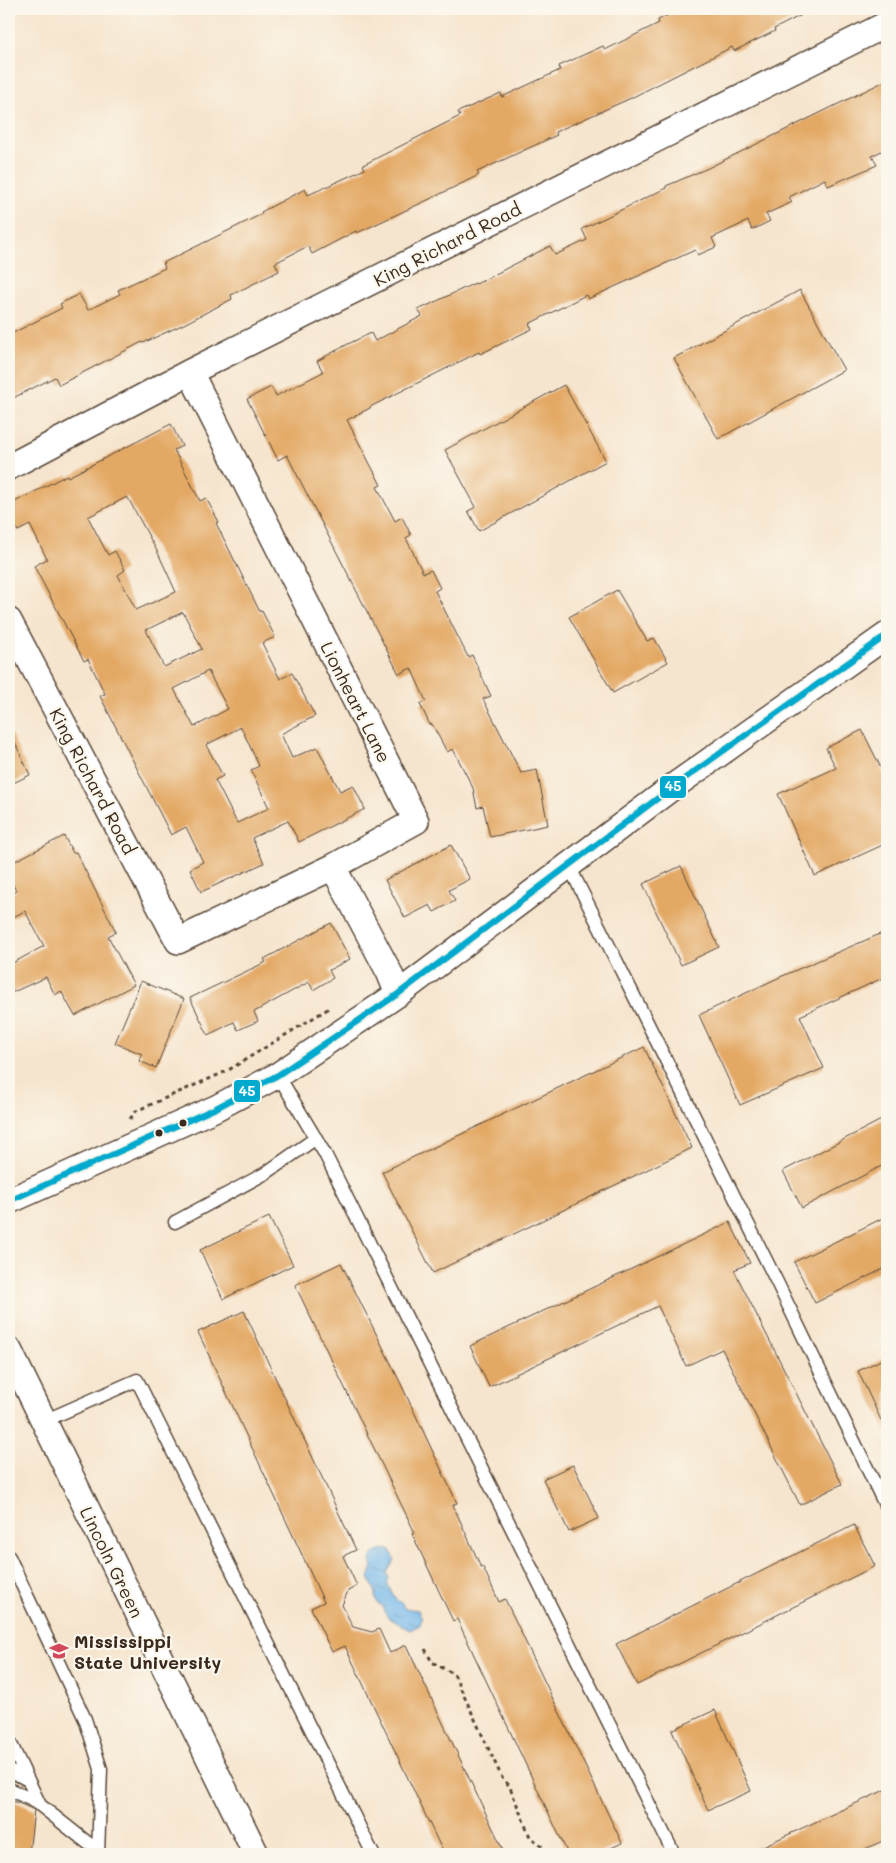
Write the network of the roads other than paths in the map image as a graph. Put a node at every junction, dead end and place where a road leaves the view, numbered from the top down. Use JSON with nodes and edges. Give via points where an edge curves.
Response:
{"nodes":[{"id":1,"x":887,"y":24,"type":"edge"},
{"id":2,"x":190,"y":372,"type":"junction"},
{"id":3,"x":9,"y":467,"type":"edge"},
{"id":4,"x":9,"y":622,"type":"edge"},
{"id":5,"x":887,"y":635,"type":"edge"},
{"id":6,"x":569,"y":866,"type":"junction"},
{"id":7,"x":333,"y":867,"type":"junction"},
{"id":8,"x":398,"y":994,"type":"junction"},
{"id":9,"x":278,"y":1075,"type":"junction"},
{"id":10,"x":316,"y":1138,"type":"junction"},
{"id":11,"x":9,"y":1201,"type":"edge"},
{"id":12,"x":175,"y":1222,"type":"dead end"},
{"id":13,"x":9,"y":1350,"type":"edge"},
{"id":14,"x":44,"y":1421,"type":"junction"},
{"id":15,"x":887,"y":1509,"type":"edge"},
{"id":16,"x":9,"y":1557,"type":"edge"},
{"id":17,"x":9,"y":1740,"type":"edge"},
{"id":18,"x":9,"y":1770,"type":"edge"},
{"id":19,"x":28,"y":1780,"type":"junction"},
{"id":20,"x":9,"y":1790,"type":"edge"},
{"id":21,"x":40,"y":1804,"type":"junction"},
{"id":22,"x":98,"y":1852,"type":"edge"},
{"id":23,"x":256,"y":1854,"type":"edge"},
{"id":24,"x":373,"y":1854,"type":"edge"},
{"id":25,"x":674,"y":1854,"type":"edge"}],
"edges":[{"from":1,"to":2,"type":"street","name":"King Richard Road"},
{"from":2,"to":3,"type":"street","name":"King Richard Road"},
{"from":2,"to":7,"type":"street","name":"Lionheart Lane","via":[[416,821]]},
{"from":4,"to":7,"type":"street","name":"King Richard Road","via":[[178,941]]},
{"from":5,"to":6,"type":"street","via":[[674,786]]},
{"from":6,"to":8,"type":"street"},
{"from":6,"to":15,"type":"lane"},
{"from":7,"to":8,"type":"street"},
{"from":8,"to":9,"type":"street"},
{"from":9,"to":10,"type":"lane"},
{"from":9,"to":11,"type":"street","via":[[216,1108]]},
{"from":10,"to":12,"type":"lane","via":[[266,1173]]},
{"from":10,"to":25,"type":"lane"},
{"from":13,"to":14,"type":"street","name":"Lincoln Green"},
{"from":14,"to":23,"type":"street","name":"Lincoln Green"},
{"from":14,"to":24,"type":"lane","via":[[136,1380]]},
{"from":16,"to":22,"type":"lane","via":[[85,1719],[101,1769]]},
{"from":17,"to":19,"type":"lane"},
{"from":18,"to":19,"type":"lane"},
{"from":19,"to":21,"type":"lane"},
{"from":20,"to":21,"type":"lane"},
{"from":21,"to":22,"type":"lane"}]}
